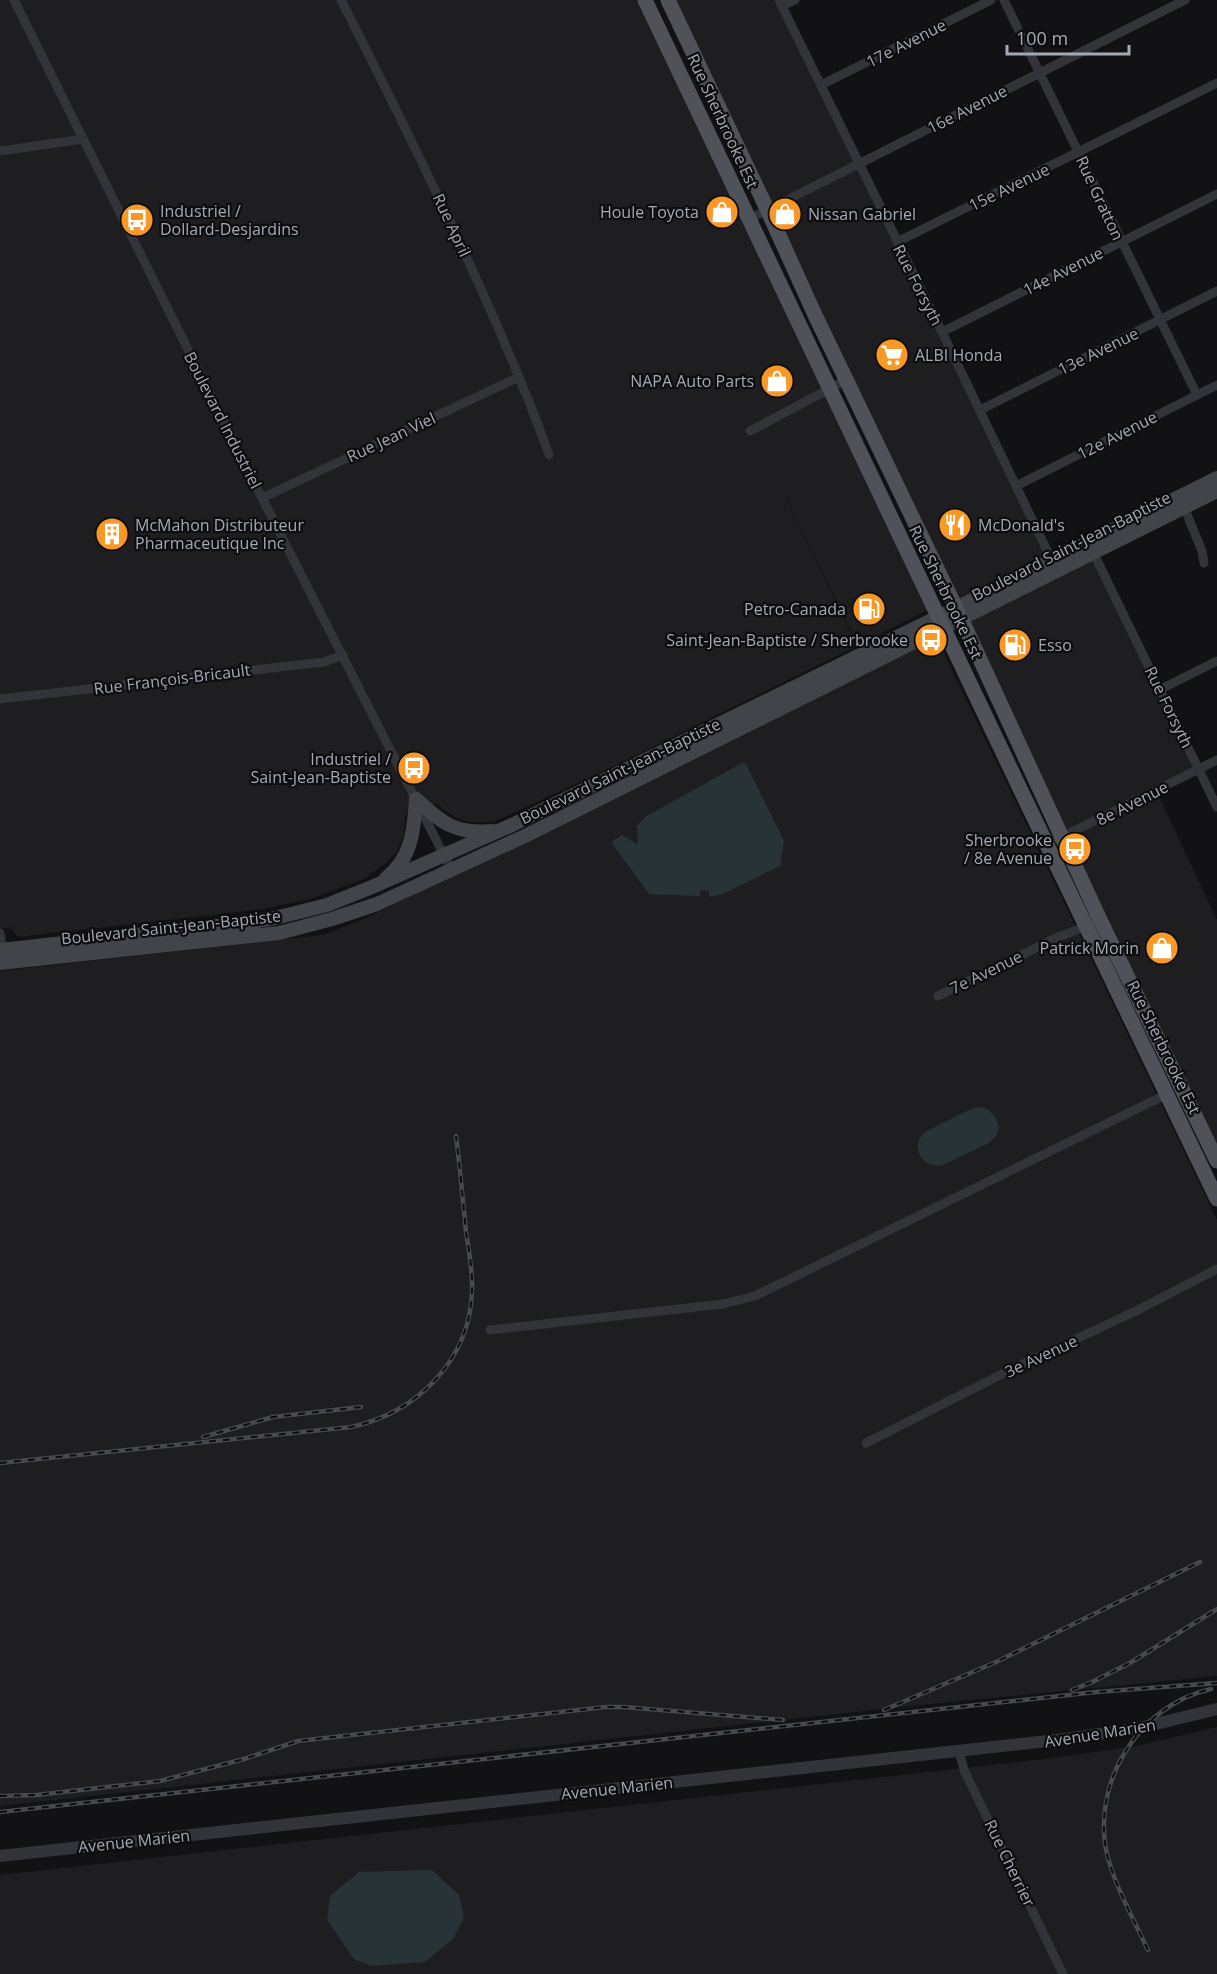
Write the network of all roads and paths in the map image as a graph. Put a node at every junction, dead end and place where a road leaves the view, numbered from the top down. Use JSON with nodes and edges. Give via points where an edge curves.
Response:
{"nodes":[{"id":1,"x":341,"y":0,"type":"edge"},
{"id":2,"x":645,"y":0,"type":"edge"},
{"id":3,"x":795,"y":0,"type":"edge"},
{"id":4,"x":990,"y":0,"type":"edge"},
{"id":5,"x":1005,"y":0,"type":"edge"},
{"id":6,"x":1185,"y":0,"type":"edge"},
{"id":7,"x":16,"y":1,"type":"edge"},
{"id":8,"x":670,"y":3,"type":"edge"},
{"id":9,"x":780,"y":3,"type":"edge"},
{"id":10,"x":653,"y":16,"type":"junction"},
{"id":11,"x":1040,"y":73,"type":"junction"},
{"id":12,"x":1217,"y":83,"type":"edge"},
{"id":13,"x":821,"y":85,"type":"junction"},
{"id":14,"x":83,"y":139,"type":"junction"},
{"id":15,"x":0,"y":151,"type":"edge"},
{"id":16,"x":1079,"y":152,"type":"junction"},
{"id":17,"x":858,"y":164,"type":"junction"},
{"id":18,"x":1217,"y":194,"type":"edge"},
{"id":19,"x":767,"y":210,"type":"junction"},
{"id":20,"x":749,"y":219,"type":"junction"},
{"id":21,"x":897,"y":242,"type":"junction"},
{"id":22,"x":1121,"y":242,"type":"junction"},
{"id":23,"x":792,"y":265,"type":"junction"},
{"id":24,"x":775,"y":273,"type":"junction"},
{"id":25,"x":1217,"y":291,"type":"edge"},
{"id":26,"x":814,"y":315,"type":"junction"},
{"id":27,"x":1160,"y":320,"type":"junction"},
{"id":28,"x":799,"y":322,"type":"junction"},
{"id":29,"x":942,"y":332,"type":"junction"},
{"id":30,"x":519,"y":377,"type":"junction"},
{"id":31,"x":846,"y":380,"type":"junction"},
{"id":32,"x":1217,"y":385,"type":"edge"},
{"id":33,"x":830,"y":388,"type":"junction"},
{"id":34,"x":1197,"y":395,"type":"junction"},
{"id":35,"x":980,"y":410,"type":"junction"},
{"id":36,"x":750,"y":431,"type":"dead end"},
{"id":37,"x":549,"y":455,"type":"dead end"},
{"id":38,"x":886,"y":466,"type":"junction"},
{"id":39,"x":870,"y":473,"type":"junction"},
{"id":40,"x":1217,"y":478,"type":"edge"},
{"id":41,"x":1016,"y":486,"type":"junction"},
{"id":42,"x":1217,"y":491,"type":"edge"},
{"id":43,"x":262,"y":498,"type":"junction"},
{"id":44,"x":1182,"y":502,"type":"junction"},
{"id":45,"x":1091,"y":547,"type":"junction"},
{"id":46,"x":1204,"y":564,"type":"dead end"},
{"id":47,"x":1054,"y":566,"type":"junction"},
{"id":48,"x":958,"y":614,"type":"junction"},
{"id":49,"x":941,"y":623,"type":"junction"},
{"id":50,"x":343,"y":655,"type":"junction"},
{"id":51,"x":1217,"y":662,"type":"edge"},
{"id":52,"x":1161,"y":689,"type":"junction"},
{"id":53,"x":788,"y":690,"type":"junction"},
{"id":54,"x":0,"y":699,"type":"edge"},
{"id":55,"x":795,"y":703,"type":"junction"},
{"id":56,"x":753,"y":707,"type":"junction"},
{"id":57,"x":759,"y":720,"type":"junction"},
{"id":58,"x":1016,"y":738,"type":"junction"},
{"id":59,"x":999,"y":745,"type":"junction"},
{"id":60,"x":1217,"y":760,"type":"edge"},
{"id":61,"x":1199,"y":769,"type":"junction"},
{"id":62,"x":618,"y":781,"type":"junction"},
{"id":63,"x":416,"y":800,"type":"junction"},
{"id":64,"x":1217,"y":807,"type":"edge"},
{"id":65,"x":512,"y":825,"type":"junction"},
{"id":66,"x":1062,"y":837,"type":"junction"},
{"id":67,"x":1046,"y":844,"type":"junction"},
{"id":68,"x":445,"y":856,"type":"junction"},
{"id":69,"x":452,"y":871,"type":"junction"},
{"id":70,"x":372,"y":887,"type":"junction"},
{"id":71,"x":1093,"y":923,"type":"junction"},
{"id":72,"x":0,"y":933,"type":"edge"},
{"id":73,"x":2,"y":956,"type":"edge"},
{"id":74,"x":1122,"y":965,"type":"junction"},
{"id":75,"x":1109,"y":974,"type":"junction"},
{"id":76,"x":938,"y":996,"type":"dead end"},
{"id":77,"x":1140,"y":1000,"type":"junction"},
{"id":78,"x":1125,"y":1007,"type":"junction"},
{"id":79,"x":1182,"y":1086,"type":"junction"},
{"id":80,"x":1167,"y":1094,"type":"junction"},
{"id":81,"x":1217,"y":1161,"type":"edge"},
{"id":82,"x":1217,"y":1199,"type":"edge"},
{"id":83,"x":1217,"y":1269,"type":"edge"},
{"id":84,"x":490,"y":1330,"type":"dead end"},
{"id":85,"x":866,"y":1443,"type":"dead end"},
{"id":86,"x":1217,"y":1709,"type":"edge"},
{"id":87,"x":959,"y":1751,"type":"junction"},
{"id":88,"x":0,"y":1855,"type":"edge"},
{"id":89,"x":1064,"y":1974,"type":"edge"}],
"edges":[{"from":1,"to":30,"type":"street","name":"Rue April","via":[[458,237]]},
{"from":2,"to":10,"type":"main road","name":"Rue Sherbrooke Est"},
{"from":3,"to":9,"type":"street"},
{"from":4,"to":13,"type":"street","name":"17e Avenue"},
{"from":5,"to":11,"type":"street","name":"Rue Gratton"},
{"from":6,"to":11,"type":"street","name":"16e Avenue"},
{"from":7,"to":14,"type":"street","name":"Boulevard Industriel"},
{"from":8,"to":10,"type":"main road"},
{"from":8,"to":19,"type":"main road","name":"Rue Sherbrooke Est"},
{"from":9,"to":13,"type":"street","name":"Rue Forsyth"},
{"from":10,"to":20,"type":"main road","name":"Rue Sherbrooke Est"},
{"from":11,"to":16,"type":"street","name":"Rue Gratton"},
{"from":11,"to":17,"type":"street","name":"16e Avenue"},
{"from":12,"to":16,"type":"street","name":"15e Avenue"},
{"from":13,"to":17,"type":"street","name":"Rue Forsyth"},
{"from":14,"to":15,"type":"street"},
{"from":14,"to":43,"type":"street","name":"Boulevard Industriel"},
{"from":16,"to":21,"type":"street","name":"15e Avenue"},
{"from":16,"to":22,"type":"street","name":"Rue Gratton"},
{"from":17,"to":19,"type":"street","name":"16e Avenue"},
{"from":17,"to":21,"type":"street","name":"Rue Forsyth"},
{"from":18,"to":22,"type":"street","name":"14e Avenue"},
{"from":19,"to":20,"type":"street","name":"16e Avenue"},
{"from":19,"to":23,"type":"main road","name":"Rue Sherbrooke Est"},
{"from":20,"to":24,"type":"main road","name":"Rue Sherbrooke Est"},
{"from":21,"to":29,"type":"street","name":"Rue Forsyth"},
{"from":22,"to":27,"type":"street","name":"Rue Gratton"},
{"from":22,"to":29,"type":"street","name":"14e Avenue"},
{"from":23,"to":24,"type":"main road"},
{"from":23,"to":26,"type":"main road","name":"Rue Sherbrooke Est"},
{"from":24,"to":28,"type":"main road","name":"Rue Sherbrooke Est"},
{"from":25,"to":27,"type":"street","name":"13e Avenue"},
{"from":26,"to":28,"type":"main road"},
{"from":26,"to":31,"type":"main road","name":"Rue Sherbrooke Est"},
{"from":27,"to":34,"type":"street","name":"Rue Gratton"},
{"from":27,"to":35,"type":"street","name":"13e Avenue"},
{"from":28,"to":33,"type":"main road","name":"Rue Sherbrooke Est"},
{"from":29,"to":35,"type":"street","name":"Rue Forsyth"},
{"from":30,"to":37,"type":"street","name":"Rue April"},
{"from":30,"to":43,"type":"street","name":"Rue Jean Viel"},
{"from":31,"to":33,"type":"street"},
{"from":31,"to":38,"type":"main road","name":"Rue Sherbrooke Est"},
{"from":32,"to":34,"type":"street","name":"12e Avenue"},
{"from":33,"to":36,"type":"street"},
{"from":33,"to":39,"type":"main road","name":"Rue Sherbrooke Est"},
{"from":34,"to":41,"type":"street","name":"12e Avenue"},
{"from":35,"to":41,"type":"street","name":"Rue Forsyth"},
{"from":38,"to":39,"type":"main road"},
{"from":38,"to":48,"type":"main road","name":"Rue Sherbrooke Est"},
{"from":39,"to":49,"type":"main road","name":"Rue Sherbrooke Est"},
{"from":40,"to":44,"type":"main road","name":"Boulevard Saint-Jean-Baptiste"},
{"from":41,"to":47,"type":"street","name":"Rue Forsyth"},
{"from":42,"to":44,"type":"main road","name":"Boulevard Saint-Jean-Baptiste"},
{"from":43,"to":50,"type":"street","name":"Boulevard Industriel"},
{"from":44,"to":45,"type":"main road","name":"Boulevard Saint-Jean-Baptiste"},
{"from":44,"to":46,"type":"street"},
{"from":45,"to":47,"type":"main road","name":"Boulevard Saint-Jean-Baptiste"},
{"from":45,"to":52,"type":"street","name":"Rue Forsyth"},
{"from":47,"to":48,"type":"main road","name":"Boulevard Saint-Jean-Baptiste"},
{"from":48,"to":49,"type":"main road","name":"Boulevard Saint-Jean-Baptiste"},
{"from":48,"to":58,"type":"main road","name":"Rue Sherbrooke Est"},
{"from":49,"to":53,"type":"main road","name":"Boulevard Saint-Jean-Baptiste"},
{"from":49,"to":55,"type":"main road","name":"Boulevard Saint-Jean-Baptiste"},
{"from":49,"to":59,"type":"main road","name":"Rue Sherbrooke Est"},
{"from":50,"to":54,"type":"street","name":"Rue François-Bricault","via":[[324,662]]},
{"from":50,"to":63,"type":"street","name":"Boulevard Industriel"},
{"from":51,"to":52,"type":"street"},
{"from":52,"to":61,"type":"street","name":"Rue Forsyth"},
{"from":53,"to":55,"type":"main road"},
{"from":53,"to":56,"type":"main road","name":"Boulevard Saint-Jean-Baptiste"},
{"from":55,"to":57,"type":"main road","name":"Boulevard Saint-Jean-Baptiste"},
{"from":56,"to":57,"type":"main road"},
{"from":56,"to":62,"type":"main road","name":"Boulevard Saint-Jean-Baptiste"},
{"from":57,"to":62,"type":"main road","name":"Boulevard Saint-Jean-Baptiste"},
{"from":58,"to":59,"type":"main road"},
{"from":58,"to":66,"type":"main road","name":"Rue Sherbrooke Est"},
{"from":59,"to":67,"type":"main road","name":"Rue Sherbrooke Est"},
{"from":60,"to":61,"type":"street","name":"8e Avenue"},
{"from":61,"to":64,"type":"street","name":"Rue Forsyth"},
{"from":61,"to":66,"type":"street","name":"8e Avenue"},
{"from":62,"to":65,"type":"main road","name":"Boulevard Saint-Jean-Baptiste"},
{"from":62,"to":69,"type":"main road","name":"Boulevard Saint-Jean-Baptiste","via":[[527,835]]},
{"from":63,"to":65,"type":"main road","via":[[449,826],[474,832]]},
{"from":63,"to":68,"type":"street","name":"Boulevard Industriel"},
{"from":63,"to":70,"type":"main road","via":[[410,848],[397,868]]},
{"from":65,"to":68,"type":"main road","name":"Boulevard Saint-Jean-Baptiste"},
{"from":66,"to":67,"type":"street","name":"8e Avenue"},
{"from":66,"to":71,"type":"main road","name":"Rue Sherbrooke Est"},
{"from":67,"to":71,"type":"main road","name":"Rue Sherbrooke Est"},
{"from":68,"to":69,"type":"street","name":"Boulevard Industriel"},
{"from":68,"to":70,"type":"main road","name":"Boulevard Saint-Jean-Baptiste"},
{"from":69,"to":73,"type":"main road","name":"Boulevard Saint-Jean-Baptiste","via":[[377,904],[279,933]]},
{"from":70,"to":73,"type":"main road","name":"Boulevard Saint-Jean-Baptiste","via":[[327,905],[252,922]]},
{"from":71,"to":74,"type":"main road","name":"Rue Sherbrooke Est"},
{"from":71,"to":75,"type":"main road","name":"Rue Sherbrooke Est"},
{"from":71,"to":76,"type":"street","name":"7e Avenue"},
{"from":72,"to":73,"type":"street"},
{"from":74,"to":75,"type":"main road"},
{"from":74,"to":77,"type":"main road","name":"Rue Sherbrooke Est"},
{"from":75,"to":78,"type":"main road","name":"Rue Sherbrooke Est"},
{"from":77,"to":78,"type":"main road"},
{"from":77,"to":79,"type":"main road","name":"Rue Sherbrooke Est"},
{"from":78,"to":80,"type":"main road","name":"Rue Sherbrooke Est"},
{"from":79,"to":80,"type":"main road"},
{"from":79,"to":81,"type":"main road","name":"Rue Sherbrooke Est"},
{"from":80,"to":82,"type":"main road","name":"Rue Sherbrooke Est"},
{"from":80,"to":84,"type":"street","via":[[755,1296],[723,1304]]},
{"from":83,"to":85,"type":"street","name":"3e Avenue"},
{"from":86,"to":87,"type":"street","name":"Avenue Marien","via":[[1126,1731]]},
{"from":87,"to":88,"type":"street","name":"Avenue Marien"},
{"from":87,"to":89,"type":"street","name":"Rue Cherrier","via":[[964,1770]]}]}
